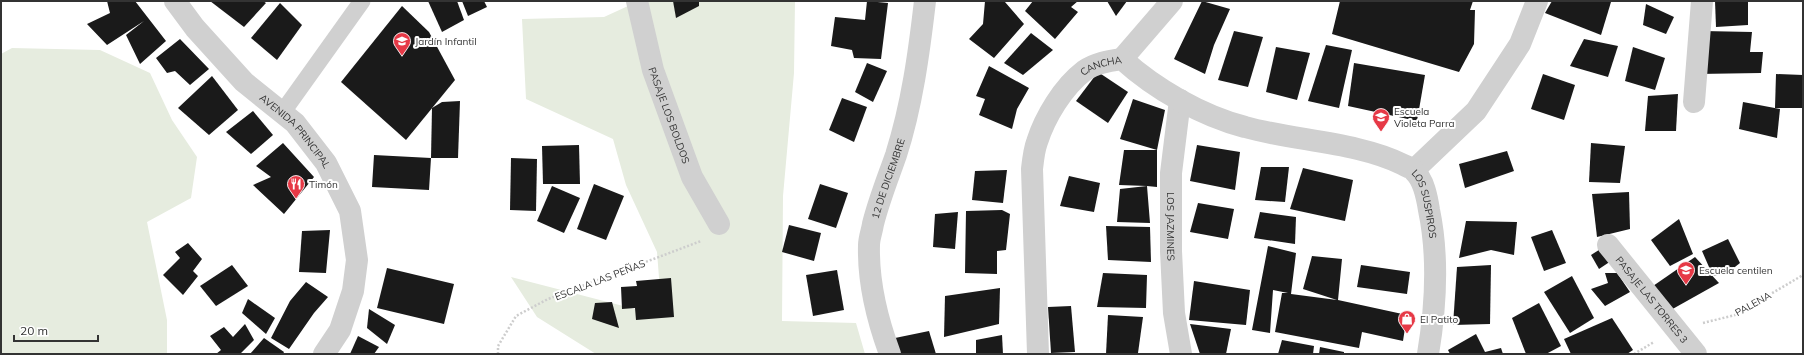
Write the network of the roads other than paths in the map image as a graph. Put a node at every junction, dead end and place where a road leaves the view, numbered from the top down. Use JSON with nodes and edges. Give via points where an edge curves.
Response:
{"nodes":[{"id":1,"x":175,"y":1,"type":"edge"},
{"id":2,"x":362,"y":1,"type":"edge"},
{"id":3,"x":637,"y":1,"type":"edge"},
{"id":4,"x":925,"y":1,"type":"edge"},
{"id":5,"x":1172,"y":1,"type":"edge"},
{"id":6,"x":1537,"y":1,"type":"edge"},
{"id":7,"x":1702,"y":1,"type":"edge"},
{"id":8,"x":1122,"y":58,"type":"junction"},
{"id":9,"x":1180,"y":100,"type":"junction"},
{"id":10,"x":1694,"y":102,"type":"dead end"},
{"id":11,"x":282,"y":113,"type":"junction"},
{"id":12,"x":1414,"y":170,"type":"junction"},
{"id":13,"x":719,"y":224,"type":"road end"},
{"id":14,"x":1608,"y":245,"type":"dead end"},
{"id":15,"x":1430,"y":352,"type":"edge"},
{"id":16,"x":324,"y":354,"type":"edge"},
{"id":17,"x":890,"y":354,"type":"edge"},
{"id":18,"x":1038,"y":354,"type":"edge"},
{"id":19,"x":1181,"y":354,"type":"edge"},
{"id":20,"x":1696,"y":354,"type":"edge"}],
"edges":[{"from":1,"to":11,"type":"street","name":"AVENIDA PRINCIPAL","via":[[195,28],[244,82]]},
{"from":2,"to":11,"type":"lane"},
{"from":3,"to":13,"type":"street","name":"PASAJE LOS BOLDOS","via":[[653,70],[692,177]]},
{"from":4,"to":17,"type":"street","name":"12 DE DICIEMBRE","via":[[919,55],[908,110],[896,155],[880,196],[869,243],[871,284],[880,329]]},
{"from":5,"to":8,"type":"street"},
{"from":6,"to":12,"type":"street","name":"LOS SUSPIROS","via":[[1520,44],[1476,111]]},
{"from":7,"to":10,"type":"street"},
{"from":8,"to":9,"type":"street","name":"CANCHA","via":[[1133,69]]},
{"from":8,"to":18,"type":"street","name":"CANCHA","via":[[1103,62],[1085,70],[1070,84],[1047,119],[1036,143],[1032,169]]},
{"from":9,"to":12,"type":"street","name":"CANCHA","via":[[1212,116],[1245,127],[1386,156]]},
{"from":9,"to":19,"type":"street","name":"LOS JAZMINES","via":[[1171,189],[1174,313]]},
{"from":11,"to":16,"type":"street","name":"AVENIDA PRINCIPAL","via":[[295,123],[326,163],[350,211],[357,260],[353,291],[340,330]]},
{"from":12,"to":15,"type":"street","name":"LOS SUSPIROS","via":[[1426,191],[1435,237],[1436,296]]},
{"from":14,"to":20,"type":"street","name":"PASAJE LAS TORRES 3"}]}
